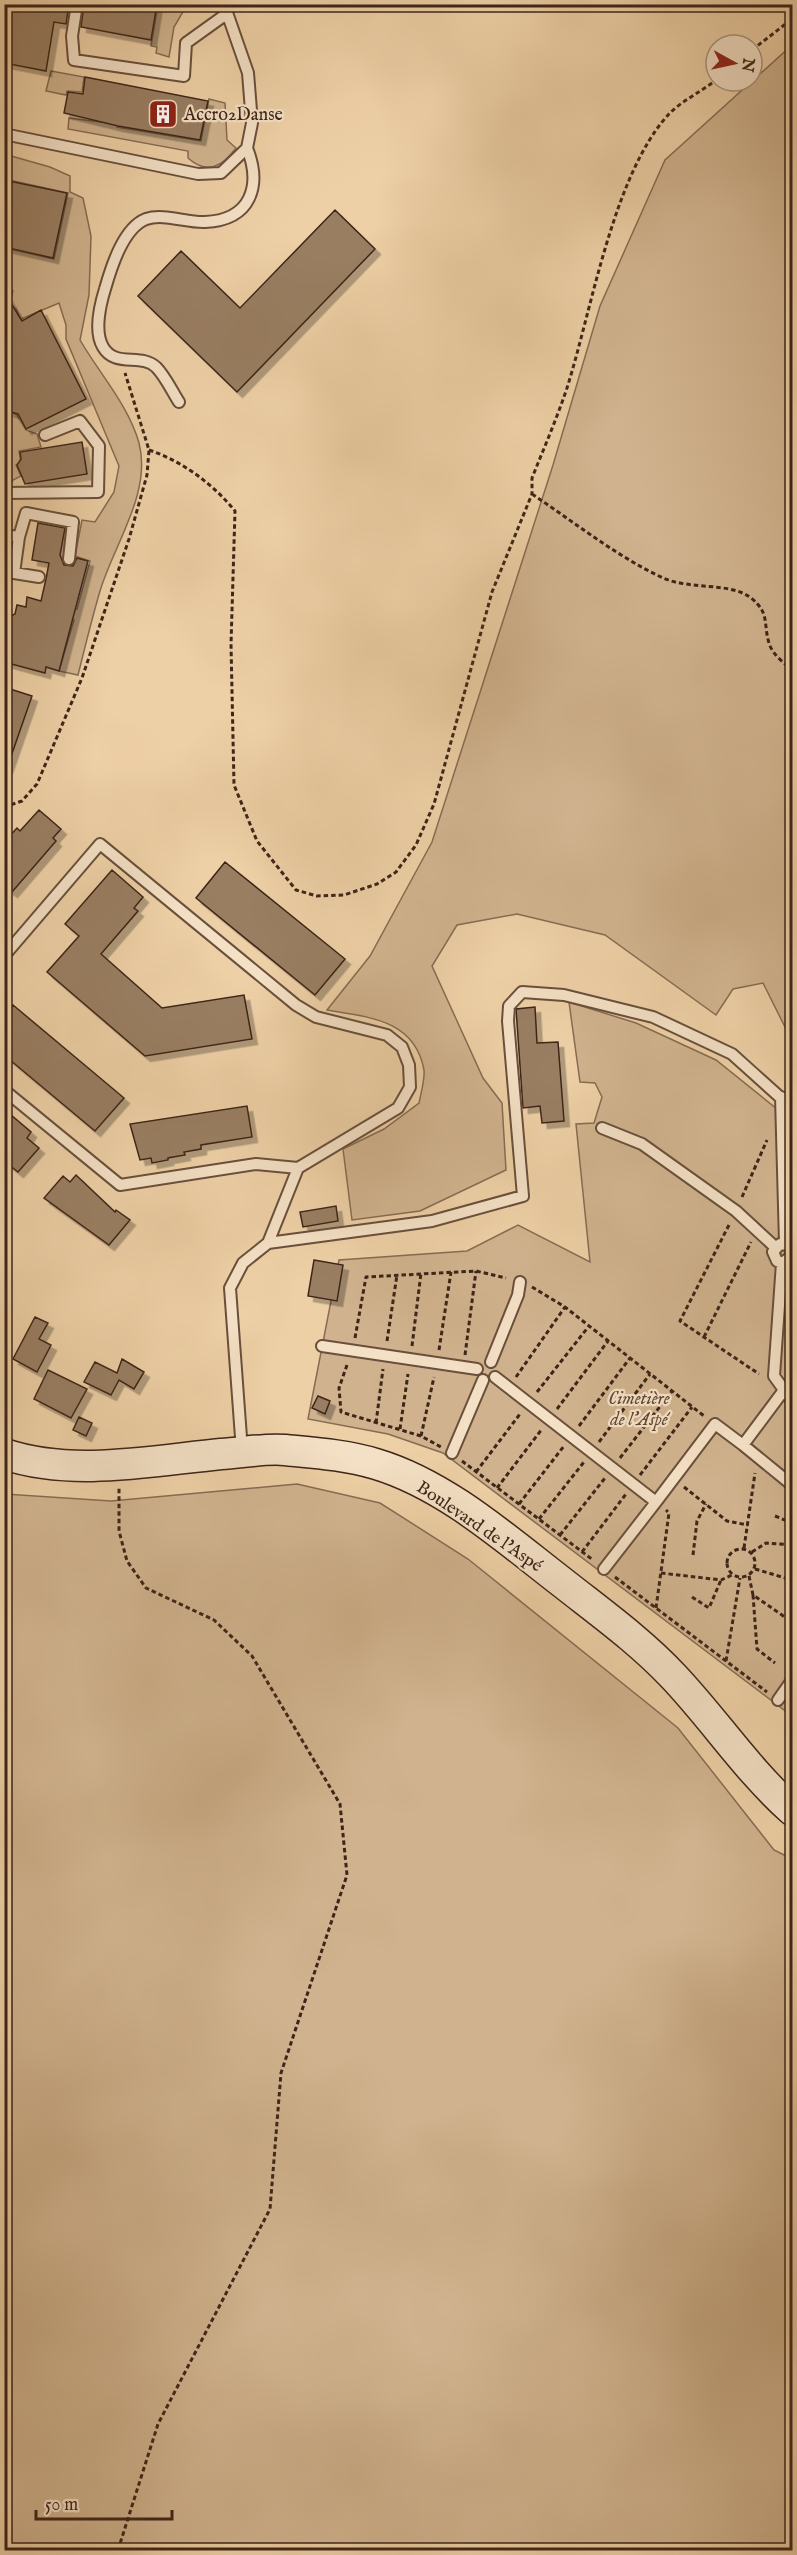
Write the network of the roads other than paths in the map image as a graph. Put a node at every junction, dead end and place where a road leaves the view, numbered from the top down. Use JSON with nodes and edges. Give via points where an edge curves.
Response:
{"nodes":[{"id":1,"x":77,"y":4,"type":"edge"},
{"id":2,"x":225,"y":10,"type":"edge"},
{"id":3,"x":4,"y":134,"type":"edge"},
{"id":4,"x":248,"y":148,"type":"junction"},
{"id":5,"x":179,"y":402,"type":"dead end"},
{"id":6,"x":45,"y":435,"type":"dead end"},
{"id":7,"x":4,"y":493,"type":"edge"},
{"id":8,"x":4,"y":535,"type":"edge"},
{"id":9,"x":19,"y":537,"type":"junction"},
{"id":10,"x":69,"y":559,"type":"dead end"},
{"id":11,"x":39,"y":577,"type":"dead end"},
{"id":12,"x":4,"y":956,"type":"edge"},
{"id":13,"x":4,"y":1090,"type":"edge"},
{"id":14,"x":781,"y":1098,"type":"junction"},
{"id":15,"x":792,"y":1108,"type":"edge"},
{"id":16,"x":602,"y":1128,"type":"dead end"},
{"id":17,"x":298,"y":1168,"type":"junction"},
{"id":18,"x":268,"y":1243,"type":"junction"},
{"id":19,"x":787,"y":1255,"type":"edge"},
{"id":20,"x":520,"y":1282,"type":"road end"},
{"id":21,"x":322,"y":1346,"type":"dead end"},
{"id":22,"x":491,"y":1362,"type":"junction"},
{"id":23,"x":477,"y":1369,"type":"junction"},
{"id":24,"x":495,"y":1377,"type":"junction"},
{"id":25,"x":483,"y":1380,"type":"junction"},
{"id":26,"x":784,"y":1390,"type":"junction"},
{"id":27,"x":792,"y":1401,"type":"edge"},
{"id":28,"x":743,"y":1445,"type":"junction"},
{"id":29,"x":242,"y":1452,"type":"junction"},
{"id":30,"x":452,"y":1453,"type":"road end"},
{"id":31,"x":4,"y":1454,"type":"edge"},
{"id":32,"x":792,"y":1485,"type":"edge"},
{"id":33,"x":656,"y":1502,"type":"junction"},
{"id":34,"x":604,"y":1569,"type":"road end"},
{"id":35,"x":792,"y":1680,"type":"edge"},
{"id":36,"x":778,"y":1700,"type":"road end"},
{"id":37,"x":792,"y":1810,"type":"edge"}],
"edges":[{"from":1,"to":2,"type":"lane","via":[[72,36],[74,60],[184,76],[186,44]]},
{"from":2,"to":4,"type":"lane","via":[[248,73],[252,123]]},
{"from":3,"to":4,"type":"lane","via":[[198,174],[221,173]]},
{"from":4,"to":5,"type":"lane","via":[[255,184],[250,200],[239,211],[206,222],[145,219],[127,237],[110,272],[98,333],[109,355],[156,367]]},
{"from":6,"to":7,"type":"lane","via":[[80,421],[99,446],[98,492]]},
{"from":8,"to":9,"type":"lane"},
{"from":9,"to":10,"type":"lane","via":[[26,513],[73,522]]},
{"from":9,"to":11,"type":"lane","via":[[14,573]]},
{"from":12,"to":17,"type":"lane","via":[[100,844],[296,1005],[316,1017],[387,1035],[402,1047],[409,1065],[410,1087],[398,1108]]},
{"from":13,"to":17,"type":"lane","via":[[120,1185],[256,1164]]},
{"from":14,"to":15,"type":"lane"},
{"from":14,"to":18,"type":"lane","via":[[732,1054],[653,1017],[564,995],[522,992],[509,1006],[508,1021],[523,1197],[432,1221]]},
{"from":14,"to":19,"type":"lane"},
{"from":16,"to":19,"type":"lane","via":[[642,1144],[736,1211]]},
{"from":17,"to":18,"type":"lane"},
{"from":18,"to":29,"type":"lane","via":[[243,1263],[230,1288]]},
{"from":19,"to":26,"type":"lane","via":[[774,1376]]},
{"from":20,"to":22,"type":"lane"},
{"from":21,"to":23,"type":"lane"},
{"from":22,"to":23,"type":"lane","via":[[483,1362]]},
{"from":22,"to":24,"type":"lane","via":[[497,1369]]},
{"from":23,"to":25,"type":"lane"},
{"from":24,"to":25,"type":"lane"},
{"from":24,"to":33,"type":"lane"},
{"from":25,"to":30,"type":"lane"},
{"from":26,"to":27,"type":"lane"},
{"from":26,"to":28,"type":"lane"},
{"from":28,"to":32,"type":"lane"},
{"from":28,"to":33,"type":"lane","via":[[715,1424]]},
{"from":29,"to":31,"type":"main road","name":"Boulevard de l'Aspé","via":[[68,1465]]},
{"from":29,"to":37,"type":"main road","name":"Boulevard de l'Aspé","via":[[278,1449],[338,1455],[378,1465],[447,1499],[522,1551],[633,1638],[673,1676],[766,1786]]},
{"from":33,"to":34,"type":"lane"},
{"from":35,"to":36,"type":"lane"}]}
